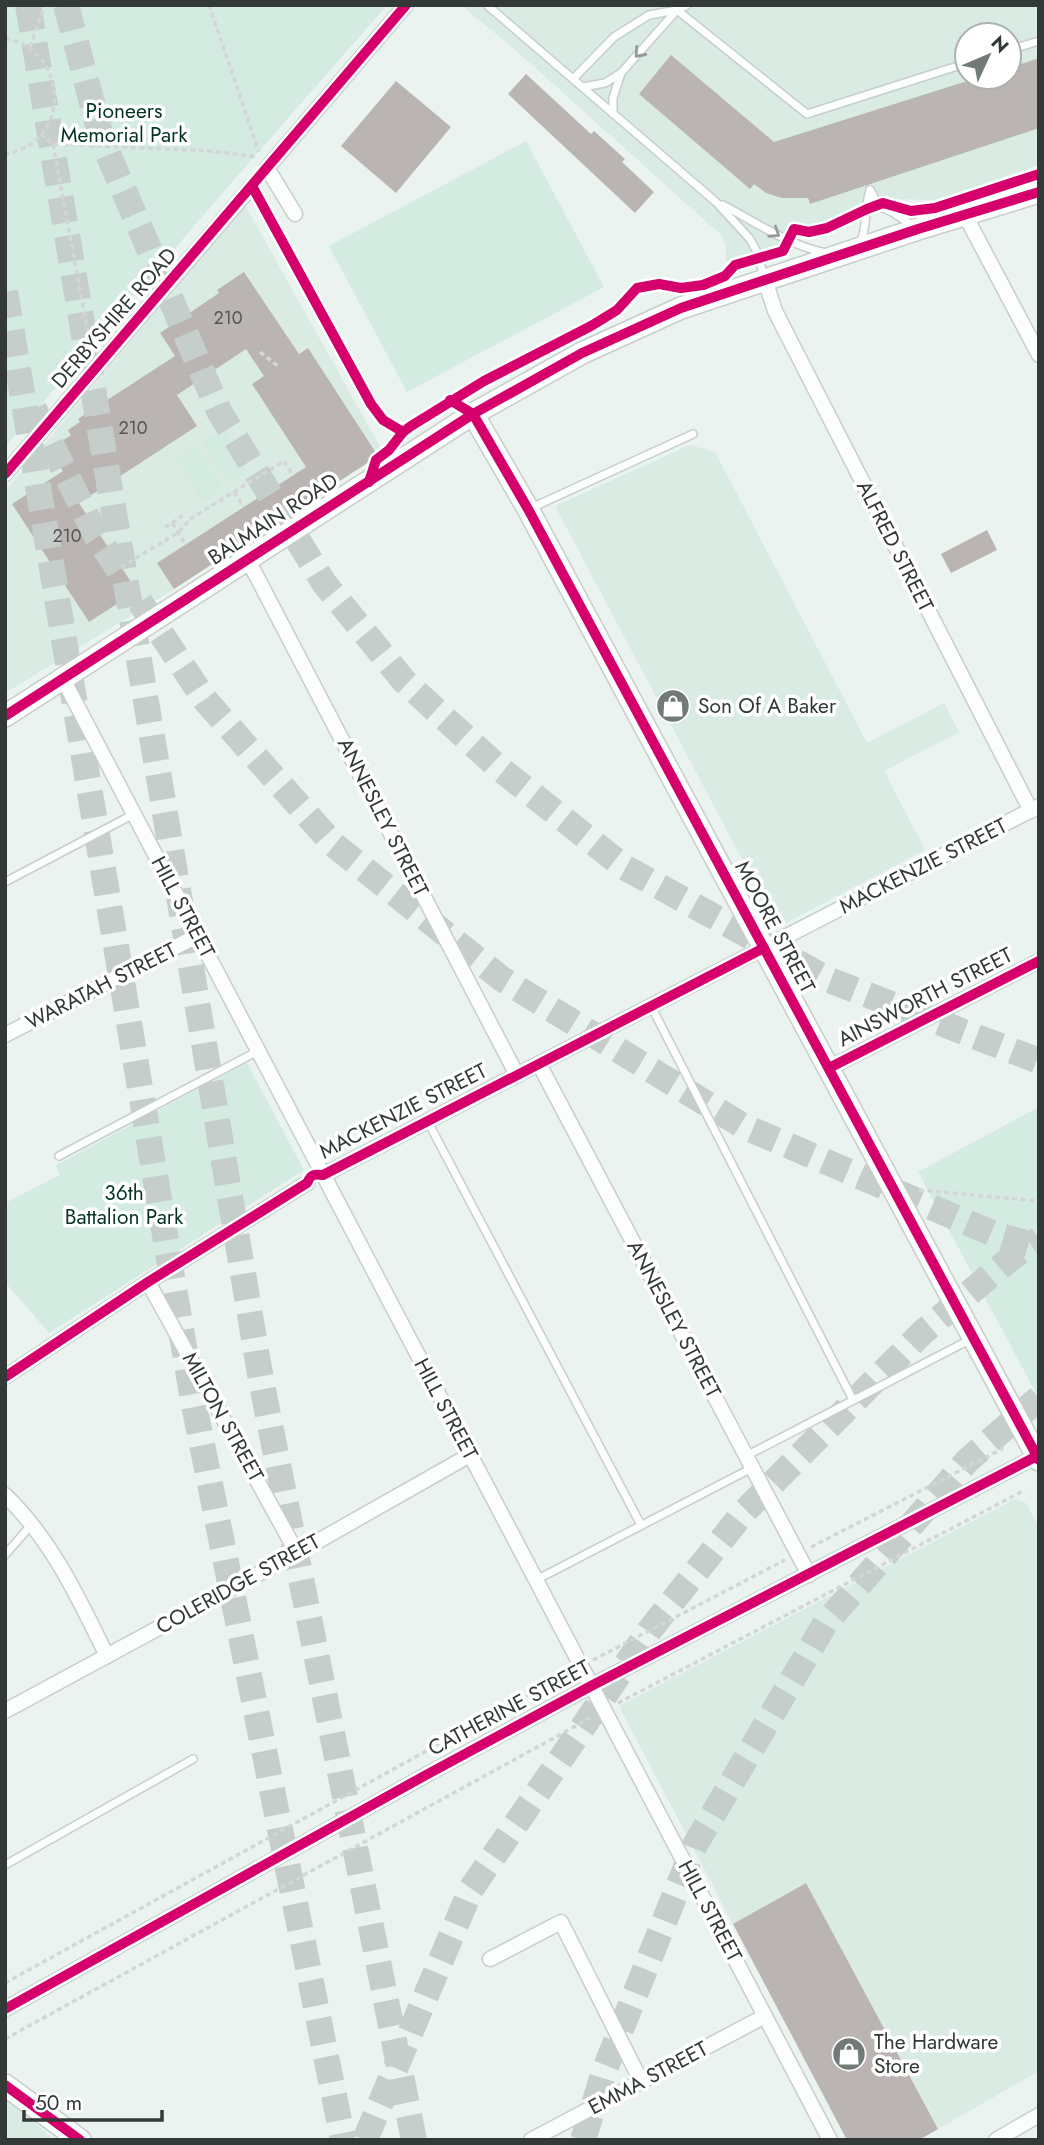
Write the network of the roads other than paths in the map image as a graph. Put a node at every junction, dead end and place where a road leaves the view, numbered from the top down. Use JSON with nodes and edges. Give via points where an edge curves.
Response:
{"nodes":[{"id":1,"x":406,"y":5,"type":"edge"},
{"id":2,"x":487,"y":5,"type":"edge"},
{"id":3,"x":687,"y":5,"type":"edge"},
{"id":4,"x":677,"y":10,"type":"junction"},
{"id":5,"x":953,"y":67,"type":"edge"},
{"id":6,"x":621,"y":73,"type":"junction"},
{"id":7,"x":573,"y":79,"type":"junction"},
{"id":8,"x":583,"y":88,"type":"junction"},
{"id":9,"x":613,"y":114,"type":"junction"},
{"id":10,"x":252,"y":187,"type":"dead end"},
{"id":11,"x":1039,"y":192,"type":"edge"},
{"id":12,"x":716,"y":202,"type":"junction"},
{"id":13,"x":295,"y":214,"type":"dead end"},
{"id":14,"x":965,"y":215,"type":"junction"},
{"id":15,"x":918,"y":229,"type":"junction"},
{"id":16,"x":848,"y":252,"type":"junction"},
{"id":17,"x":765,"y":280,"type":"junction"},
{"id":18,"x":1039,"y":355,"type":"edge"},
{"id":19,"x":473,"y":414,"type":"junction"},
{"id":20,"x":692,"y":434,"type":"dead end"},
{"id":21,"x":5,"y":474,"type":"edge"},
{"id":22,"x":528,"y":509,"type":"junction"},
{"id":23,"x":247,"y":558,"type":"junction"},
{"id":24,"x":62,"y":679,"type":"junction"},
{"id":25,"x":5,"y":716,"type":"edge"},
{"id":26,"x":1035,"y":809,"type":"edge"},
{"id":27,"x":134,"y":814,"type":"junction"},
{"id":28,"x":5,"y":882,"type":"edge"},
{"id":29,"x":197,"y":936,"type":"junction"},
{"id":30,"x":764,"y":948,"type":"junction"},
{"id":31,"x":1039,"y":961,"type":"edge"},
{"id":32,"x":651,"y":1006,"type":"junction"},
{"id":33,"x":5,"y":1035,"type":"edge"},
{"id":34,"x":258,"y":1051,"type":"junction"},
{"id":35,"x":539,"y":1064,"type":"junction"},
{"id":36,"x":828,"y":1068,"type":"junction"},
{"id":37,"x":517,"y":1075,"type":"junction"},
{"id":38,"x":428,"y":1121,"type":"junction"},
{"id":39,"x":59,"y":1156,"type":"dead end"},
{"id":40,"x":323,"y":1175,"type":"junction"},
{"id":41,"x":307,"y":1183,"type":"dead end"},
{"id":42,"x":148,"y":1282,"type":"junction"},
{"id":43,"x":973,"y":1338,"type":"junction"},
{"id":44,"x":5,"y":1377,"type":"edge"},
{"id":45,"x":853,"y":1400,"type":"junction"},
{"id":46,"x":470,"y":1455,"type":"junction"},
{"id":47,"x":1038,"y":1457,"type":"edge"},
{"id":48,"x":749,"y":1462,"type":"junction"},
{"id":49,"x":5,"y":1495,"type":"edge"},
{"id":50,"x":32,"y":1524,"type":"junction"},
{"id":51,"x":641,"y":1525,"type":"junction"},
{"id":52,"x":297,"y":1553,"type":"junction"},
{"id":53,"x":5,"y":1555,"type":"edge"},
{"id":54,"x":809,"y":1575,"type":"junction"},
{"id":55,"x":536,"y":1580,"type":"junction"},
{"id":56,"x":107,"y":1656,"type":"junction"},
{"id":57,"x":591,"y":1686,"type":"junction"},
{"id":58,"x":5,"y":1711,"type":"edge"},
{"id":59,"x":193,"y":1759,"type":"dead end"},
{"id":60,"x":5,"y":1865,"type":"edge"},
{"id":61,"x":490,"y":1959,"type":"dead end"},
{"id":62,"x":5,"y":2009,"type":"edge"},
{"id":63,"x":765,"y":2016,"type":"junction"},
{"id":64,"x":641,"y":2081,"type":"junction"},
{"id":65,"x":5,"y":2085,"type":"edge"},
{"id":66,"x":1039,"y":2115,"type":"edge"},
{"id":67,"x":80,"y":2140,"type":"edge"},
{"id":68,"x":531,"y":2140,"type":"edge"},
{"id":69,"x":830,"y":2140,"type":"edge"},
{"id":70,"x":996,"y":2140,"type":"edge"}],
"edges":[{"from":1,"to":13,"type":"street","via":[[267,168]]},
{"from":2,"to":7,"type":"lane"},
{"from":3,"to":4,"type":"lane"},
{"from":4,"to":5,"type":"lane","via":[[807,114]]},
{"from":4,"to":6,"type":"lane","one_way":true},
{"from":4,"to":7,"type":"lane","via":[[649,15],[614,37]]},
{"from":6,"to":8,"type":"lane"},
{"from":6,"to":9,"type":"lane"},
{"from":7,"to":8,"type":"lane"},
{"from":8,"to":9,"type":"lane"},
{"from":9,"to":12,"type":"lane"},
{"from":10,"to":21,"type":"street","name":"DERBYSHIRE ROAD"},
{"from":11,"to":14,"type":"main road","name":"BALMAIN ROAD"},
{"from":12,"to":16,"type":"lane","one_way":true,"via":[[788,242],[810,250]]},
{"from":12,"to":17,"type":"lane","via":[[750,239]]},
{"from":14,"to":15,"type":"main road","name":"BALMAIN ROAD"},
{"from":14,"to":18,"type":"street"},
{"from":15,"to":16,"type":"main road","name":"BALMAIN ROAD"},
{"from":15,"to":16,"type":"lane","via":[[875,205],[870,190],[864,234]]},
{"from":16,"to":17,"type":"main road","name":"BALMAIN ROAD"},
{"from":17,"to":19,"type":"main road","name":"BALMAIN ROAD","via":[[652,319]]},
{"from":17,"to":26,"type":"street","name":"ALFRED STREET","via":[[775,311]]},
{"from":19,"to":22,"type":"main road","name":"MOORE STREET"},
{"from":19,"to":23,"type":"main road","name":"BALMAIN ROAD"},
{"from":20,"to":22,"type":"lane"},
{"from":22,"to":30,"type":"main road","name":"MOORE STREET"},
{"from":23,"to":24,"type":"main road","name":"BALMAIN ROAD"},
{"from":23,"to":37,"type":"street","name":"ANNESLEY STREET"},
{"from":24,"to":25,"type":"main road","name":"BALMAIN ROAD"},
{"from":24,"to":27,"type":"street","name":"HILL STREET"},
{"from":26,"to":30,"type":"street","name":"MACKENZIE STREET"},
{"from":27,"to":28,"type":"lane"},
{"from":27,"to":29,"type":"street","name":"HILL STREET"},
{"from":29,"to":33,"type":"street","name":"WARATAH STREET"},
{"from":29,"to":34,"type":"street","name":"HILL STREET"},
{"from":30,"to":32,"type":"street","name":"MACKENZIE STREET"},
{"from":30,"to":36,"type":"main road","name":"MOORE STREET"},
{"from":31,"to":36,"type":"street","name":"AINSWORTH STREET"},
{"from":32,"to":35,"type":"street","name":"MACKENZIE STREET"},
{"from":32,"to":45,"type":"lane"},
{"from":34,"to":39,"type":"lane"},
{"from":34,"to":40,"type":"street","name":"HILL STREET"},
{"from":35,"to":37,"type":"street","name":"MACKENZIE STREET"},
{"from":35,"to":48,"type":"street","name":"ANNESLEY STREET"},
{"from":36,"to":43,"type":"main road","name":"MOORE STREET"},
{"from":37,"to":38,"type":"street","name":"MACKENZIE STREET"},
{"from":38,"to":40,"type":"street","name":"MACKENZIE STREET"},
{"from":38,"to":51,"type":"lane"},
{"from":40,"to":46,"type":"street","name":"HILL STREET"},
{"from":41,"to":42,"type":"street","name":"MACKENZIE STREET"},
{"from":42,"to":44,"type":"street","name":"MACKENZIE STREET"},
{"from":42,"to":52,"type":"street","name":"MILTON STREET"},
{"from":43,"to":45,"type":"lane"},
{"from":43,"to":47,"type":"main road","name":"MOORE STREET"},
{"from":45,"to":48,"type":"lane"},
{"from":46,"to":52,"type":"street","name":"COLERIDGE STREET"},
{"from":46,"to":55,"type":"street","name":"HILL STREET"},
{"from":47,"to":54,"type":"street","name":"CATHERINE STREET"},
{"from":48,"to":51,"type":"lane"},
{"from":48,"to":54,"type":"street","name":"ANNESLEY STREET"},
{"from":49,"to":50,"type":"street"},
{"from":50,"to":53,"type":"lane"},
{"from":50,"to":56,"type":"street","via":[[75,1591]]},
{"from":51,"to":55,"type":"lane"},
{"from":52,"to":56,"type":"street","name":"COLERIDGE STREET"},
{"from":54,"to":57,"type":"street","name":"CATHERINE STREET"},
{"from":55,"to":57,"type":"street","name":"HILL STREET"},
{"from":56,"to":58,"type":"street","name":"COLERIDGE STREET"},
{"from":57,"to":62,"type":"street","name":"CATHERINE STREET"},
{"from":57,"to":63,"type":"street","name":"HILL STREET"},
{"from":59,"to":60,"type":"lane"},
{"from":61,"to":64,"type":"street","via":[[561,1922]]},
{"from":63,"to":64,"type":"street","name":"EMMA STREET"},
{"from":63,"to":69,"type":"street","name":"HILL STREET"},
{"from":64,"to":68,"type":"street","name":"EMMA STREET"},
{"from":65,"to":67,"type":"main road"},
{"from":66,"to":70,"type":"street"}]}
